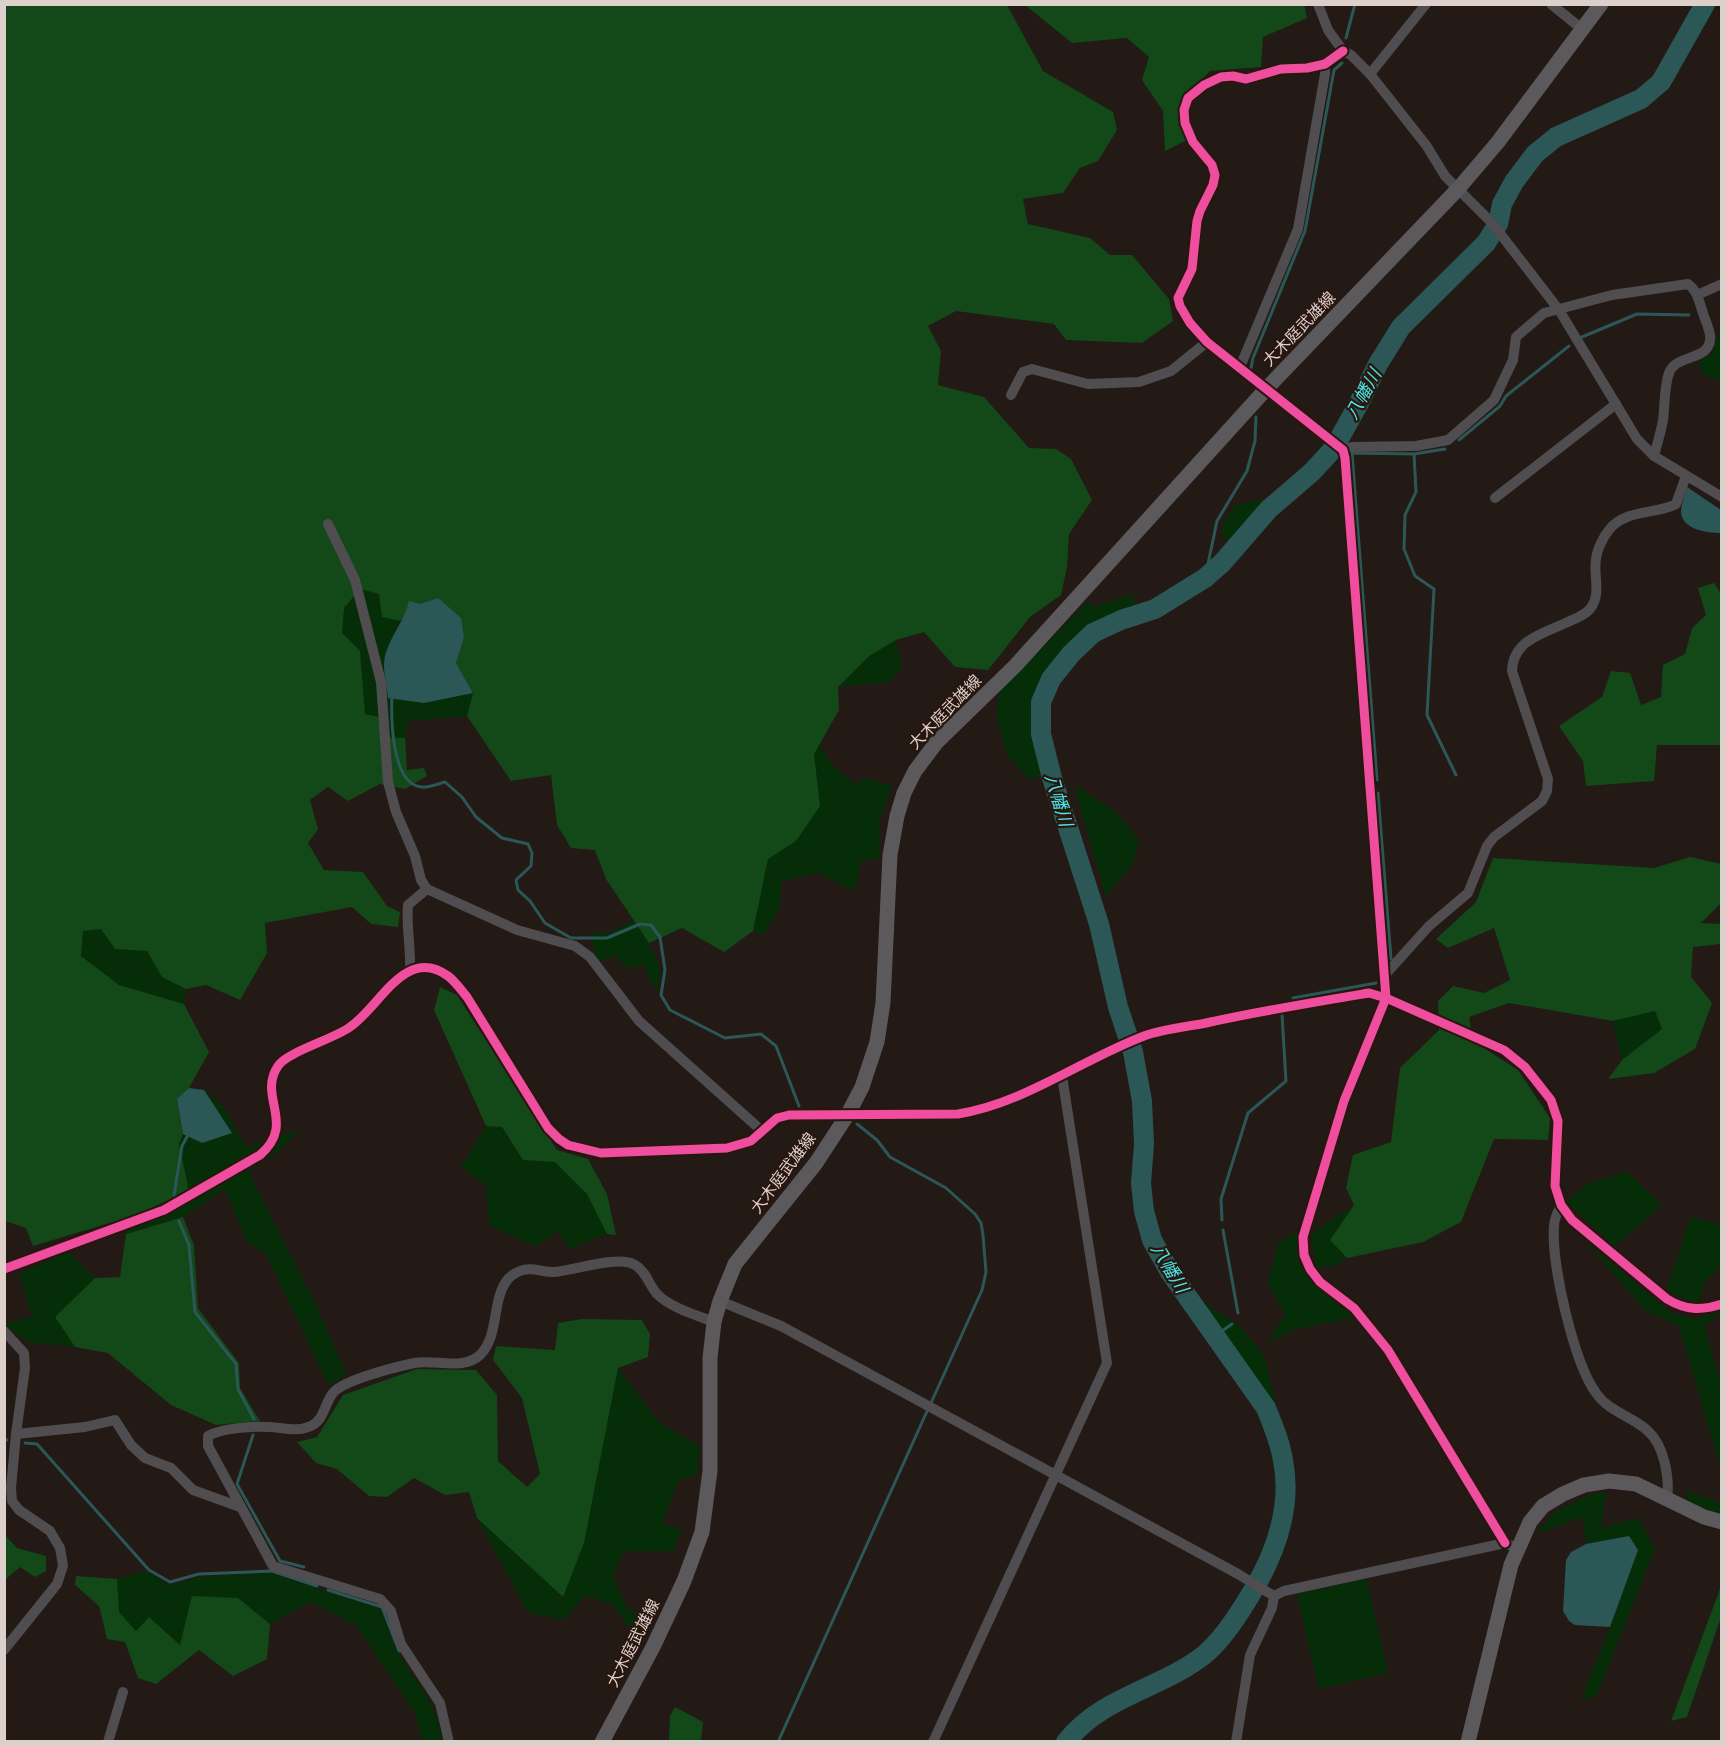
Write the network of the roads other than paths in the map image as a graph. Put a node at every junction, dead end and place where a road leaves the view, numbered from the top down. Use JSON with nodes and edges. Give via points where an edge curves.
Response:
{"nodes":[{"id":1,"x":1318,"y":4,"type":"edge"},
{"id":2,"x":1426,"y":4,"type":"edge"},
{"id":3,"x":1551,"y":4,"type":"edge"},
{"id":4,"x":1600,"y":4,"type":"edge"},
{"id":5,"x":1582,"y":29,"type":"junction"},
{"id":6,"x":1343,"y":51,"type":"junction"},
{"id":7,"x":1325,"y":64,"type":"junction"},
{"id":8,"x":1370,"y":74,"type":"junction"},
{"id":9,"x":1458,"y":189,"type":"junction"},
{"id":10,"x":1722,"y":284,"type":"edge"},
{"id":11,"x":1697,"y":295,"type":"junction"},
{"id":12,"x":1559,"y":310,"type":"junction"},
{"id":13,"x":1207,"y":342,"type":"junction"},
{"id":14,"x":1240,"y":367,"type":"junction"},
{"id":15,"x":1267,"y":388,"type":"junction"},
{"id":16,"x":1011,"y":395,"type":"dead end"},
{"id":17,"x":1616,"y":404,"type":"junction"},
{"id":18,"x":1343,"y":450,"type":"junction"},
{"id":19,"x":1654,"y":456,"type":"junction"},
{"id":20,"x":1686,"y":476,"type":"junction"},
{"id":21,"x":1722,"y":497,"type":"edge"},
{"id":22,"x":1495,"y":498,"type":"dead end"},
{"id":23,"x":327,"y":524,"type":"dead end"},
{"id":24,"x":427,"y":889,"type":"junction"},
{"id":25,"x":410,"y":970,"type":"junction"},
{"id":26,"x":1384,"y":976,"type":"junction"},
{"id":27,"x":1386,"y":998,"type":"junction"},
{"id":28,"x":1062,"y":1076,"type":"junction"},
{"id":29,"x":848,"y":1114,"type":"junction"},
{"id":30,"x":762,"y":1131,"type":"junction"},
{"id":31,"x":1561,"y":1204,"type":"junction"},
{"id":32,"x":4,"y":1269,"type":"edge"},
{"id":33,"x":720,"y":1301,"type":"junction"},
{"id":34,"x":1722,"y":1304,"type":"edge"},
{"id":35,"x":714,"y":1322,"type":"junction"},
{"id":36,"x":4,"y":1331,"type":"edge"},
{"id":37,"x":16,"y":1434,"type":"junction"},
{"id":38,"x":1056,"y":1476,"type":"junction"},
{"id":39,"x":1667,"y":1499,"type":"junction"},
{"id":40,"x":240,"y":1507,"type":"junction"},
{"id":41,"x":1722,"y":1522,"type":"edge"},
{"id":42,"x":1511,"y":1546,"type":"junction"},
{"id":43,"x":1271,"y":1595,"type":"junction"},
{"id":44,"x":4,"y":1650,"type":"edge"},
{"id":45,"x":123,"y":1692,"type":"dead end"},
{"id":46,"x":108,"y":1742,"type":"edge"},
{"id":47,"x":449,"y":1742,"type":"edge"},
{"id":48,"x":602,"y":1742,"type":"edge"},
{"id":49,"x":933,"y":1742,"type":"edge"},
{"id":50,"x":1236,"y":1742,"type":"edge"},
{"id":51,"x":1468,"y":1742,"type":"edge"}],
"edges":[{"from":1,"to":6,"type":"street","via":[[1328,30]]},
{"from":2,"to":8,"type":"street"},
{"from":3,"to":5,"type":"street"},
{"from":4,"to":5,"type":"main road","name":"大木庭武雄線"},
{"from":5,"to":9,"type":"main road","name":"大木庭武雄線"},
{"from":6,"to":7,"type":"street"},
{"from":6,"to":8,"type":"street"},
{"from":7,"to":13,"type":"street","via":[[1281,69],[1245,79],[1221,77],[1188,98],[1185,123],[1215,175],[1197,221],[1192,268],[1178,298],[1190,323]]},
{"from":7,"to":14,"type":"street","via":[[1298,229]]},
{"from":8,"to":9,"type":"street"},
{"from":9,"to":12,"type":"street","via":[[1492,223]]},
{"from":9,"to":15,"type":"main road","name":"大木庭武雄線"},
{"from":10,"to":11,"type":"street"},
{"from":11,"to":12,"type":"street","via":[[1688,284],[1612,295]]},
{"from":11,"to":19,"type":"street","via":[[1709,342],[1700,354],[1678,362],[1669,371]]},
{"from":12,"to":17,"type":"street"},
{"from":12,"to":18,"type":"street","via":[[1544,313],[1516,337],[1513,360],[1494,400],[1448,440]]},
{"from":13,"to":14,"type":"street"},
{"from":13,"to":16,"type":"street","via":[[1171,371],[1139,382],[1088,384],[1032,369],[1023,372]]},
{"from":14,"to":15,"type":"street"},
{"from":15,"to":18,"type":"street"},
{"from":15,"to":29,"type":"main road","name":"大木庭武雄線","via":[[1016,665],[936,743],[915,771],[897,816],[890,855],[884,1003],[877,1042]]},
{"from":17,"to":19,"type":"street","via":[[1637,438]]},
{"from":17,"to":22,"type":"street"},
{"from":18,"to":26,"type":"street"},
{"from":19,"to":20,"type":"street"},
{"from":20,"to":21,"type":"street"},
{"from":20,"to":26,"type":"street","via":[[1676,504],[1620,519],[1609,530],[1595,561],[1596,597],[1590,609],[1518,649],[1512,671],[1548,779],[1547,791],[1542,801],[1494,837],[1468,893],[1429,926]]},
{"from":23,"to":24,"type":"street","via":[[355,580],[381,682],[388,782]]},
{"from":24,"to":25,"type":"street","via":[[408,905]]},
{"from":24,"to":30,"type":"street","via":[[517,930],[575,946],[590,957],[639,1021]]},
{"from":25,"to":30,"type":"street","via":[[428,967],[450,977],[548,1128],[568,1146],[601,1153],[727,1148],[751,1141]]},
{"from":25,"to":32,"type":"street","via":[[398,977],[350,1028],[278,1065],[272,1080],[276,1132],[271,1145],[260,1155],[164,1210]]},
{"from":26,"to":27,"type":"street"},
{"from":27,"to":28,"type":"street","via":[[1369,993],[1145,1036]]},
{"from":27,"to":31,"type":"street","via":[[1504,1050],[1525,1067],[1551,1100],[1558,1121],[1555,1186]]},
{"from":27,"to":42,"type":"street","via":[[1344,1101],[1304,1237],[1304,1255],[1320,1282],[1354,1308],[1388,1350]]},
{"from":28,"to":29,"type":"street","via":[[978,1111]]},
{"from":28,"to":38,"type":"street","via":[[1107,1364]]},
{"from":29,"to":30,"type":"street","via":[[789,1115],[777,1118]]},
{"from":29,"to":33,"type":"main road","name":"大木庭武雄線","via":[[816,1163],[735,1264]]},
{"from":31,"to":34,"type":"street","via":[[1572,1220],[1673,1303],[1693,1309]]},
{"from":31,"to":39,"type":"street","via":[[1554,1225],[1556,1261],[1573,1343],[1596,1394],[1656,1440],[1666,1466]]},
{"from":33,"to":35,"type":"main road","name":"大木庭武雄線"},
{"from":33,"to":38,"type":"street","via":[[781,1326]]},
{"from":35,"to":40,"type":"street","via":[[668,1302],[634,1264],[622,1261],[565,1271],[523,1270],[509,1277],[500,1292],[488,1343],[479,1356],[466,1362],[416,1362],[349,1382],[333,1392],[321,1419],[311,1426],[296,1430],[267,1427],[208,1436],[208,1446]]},
{"from":35,"to":48,"type":"main road","name":"大木庭武雄線","via":[[710,1358],[710,1471],[702,1532],[653,1647]]},
{"from":36,"to":37,"type":"street","via":[[24,1353]]},
{"from":37,"to":40,"type":"street","via":[[115,1420],[145,1458],[171,1468],[193,1490]]},
{"from":37,"to":44,"type":"street","via":[[12,1501],[50,1530],[60,1548],[63,1566],[57,1584]]},
{"from":38,"to":43,"type":"street"},
{"from":38,"to":49,"type":"street"},
{"from":39,"to":41,"type":"main road"},
{"from":39,"to":42,"type":"main road","via":[[1636,1484],[1609,1481],[1584,1485],[1543,1506]]},
{"from":40,"to":47,"type":"street","via":[[273,1566],[380,1599],[391,1611],[401,1644],[440,1703]]},
{"from":42,"to":43,"type":"street"},
{"from":42,"to":51,"type":"main road","via":[[1509,1576]]},
{"from":43,"to":50,"type":"street","via":[[1272,1608],[1250,1655]]},
{"from":45,"to":46,"type":"street"}]}
